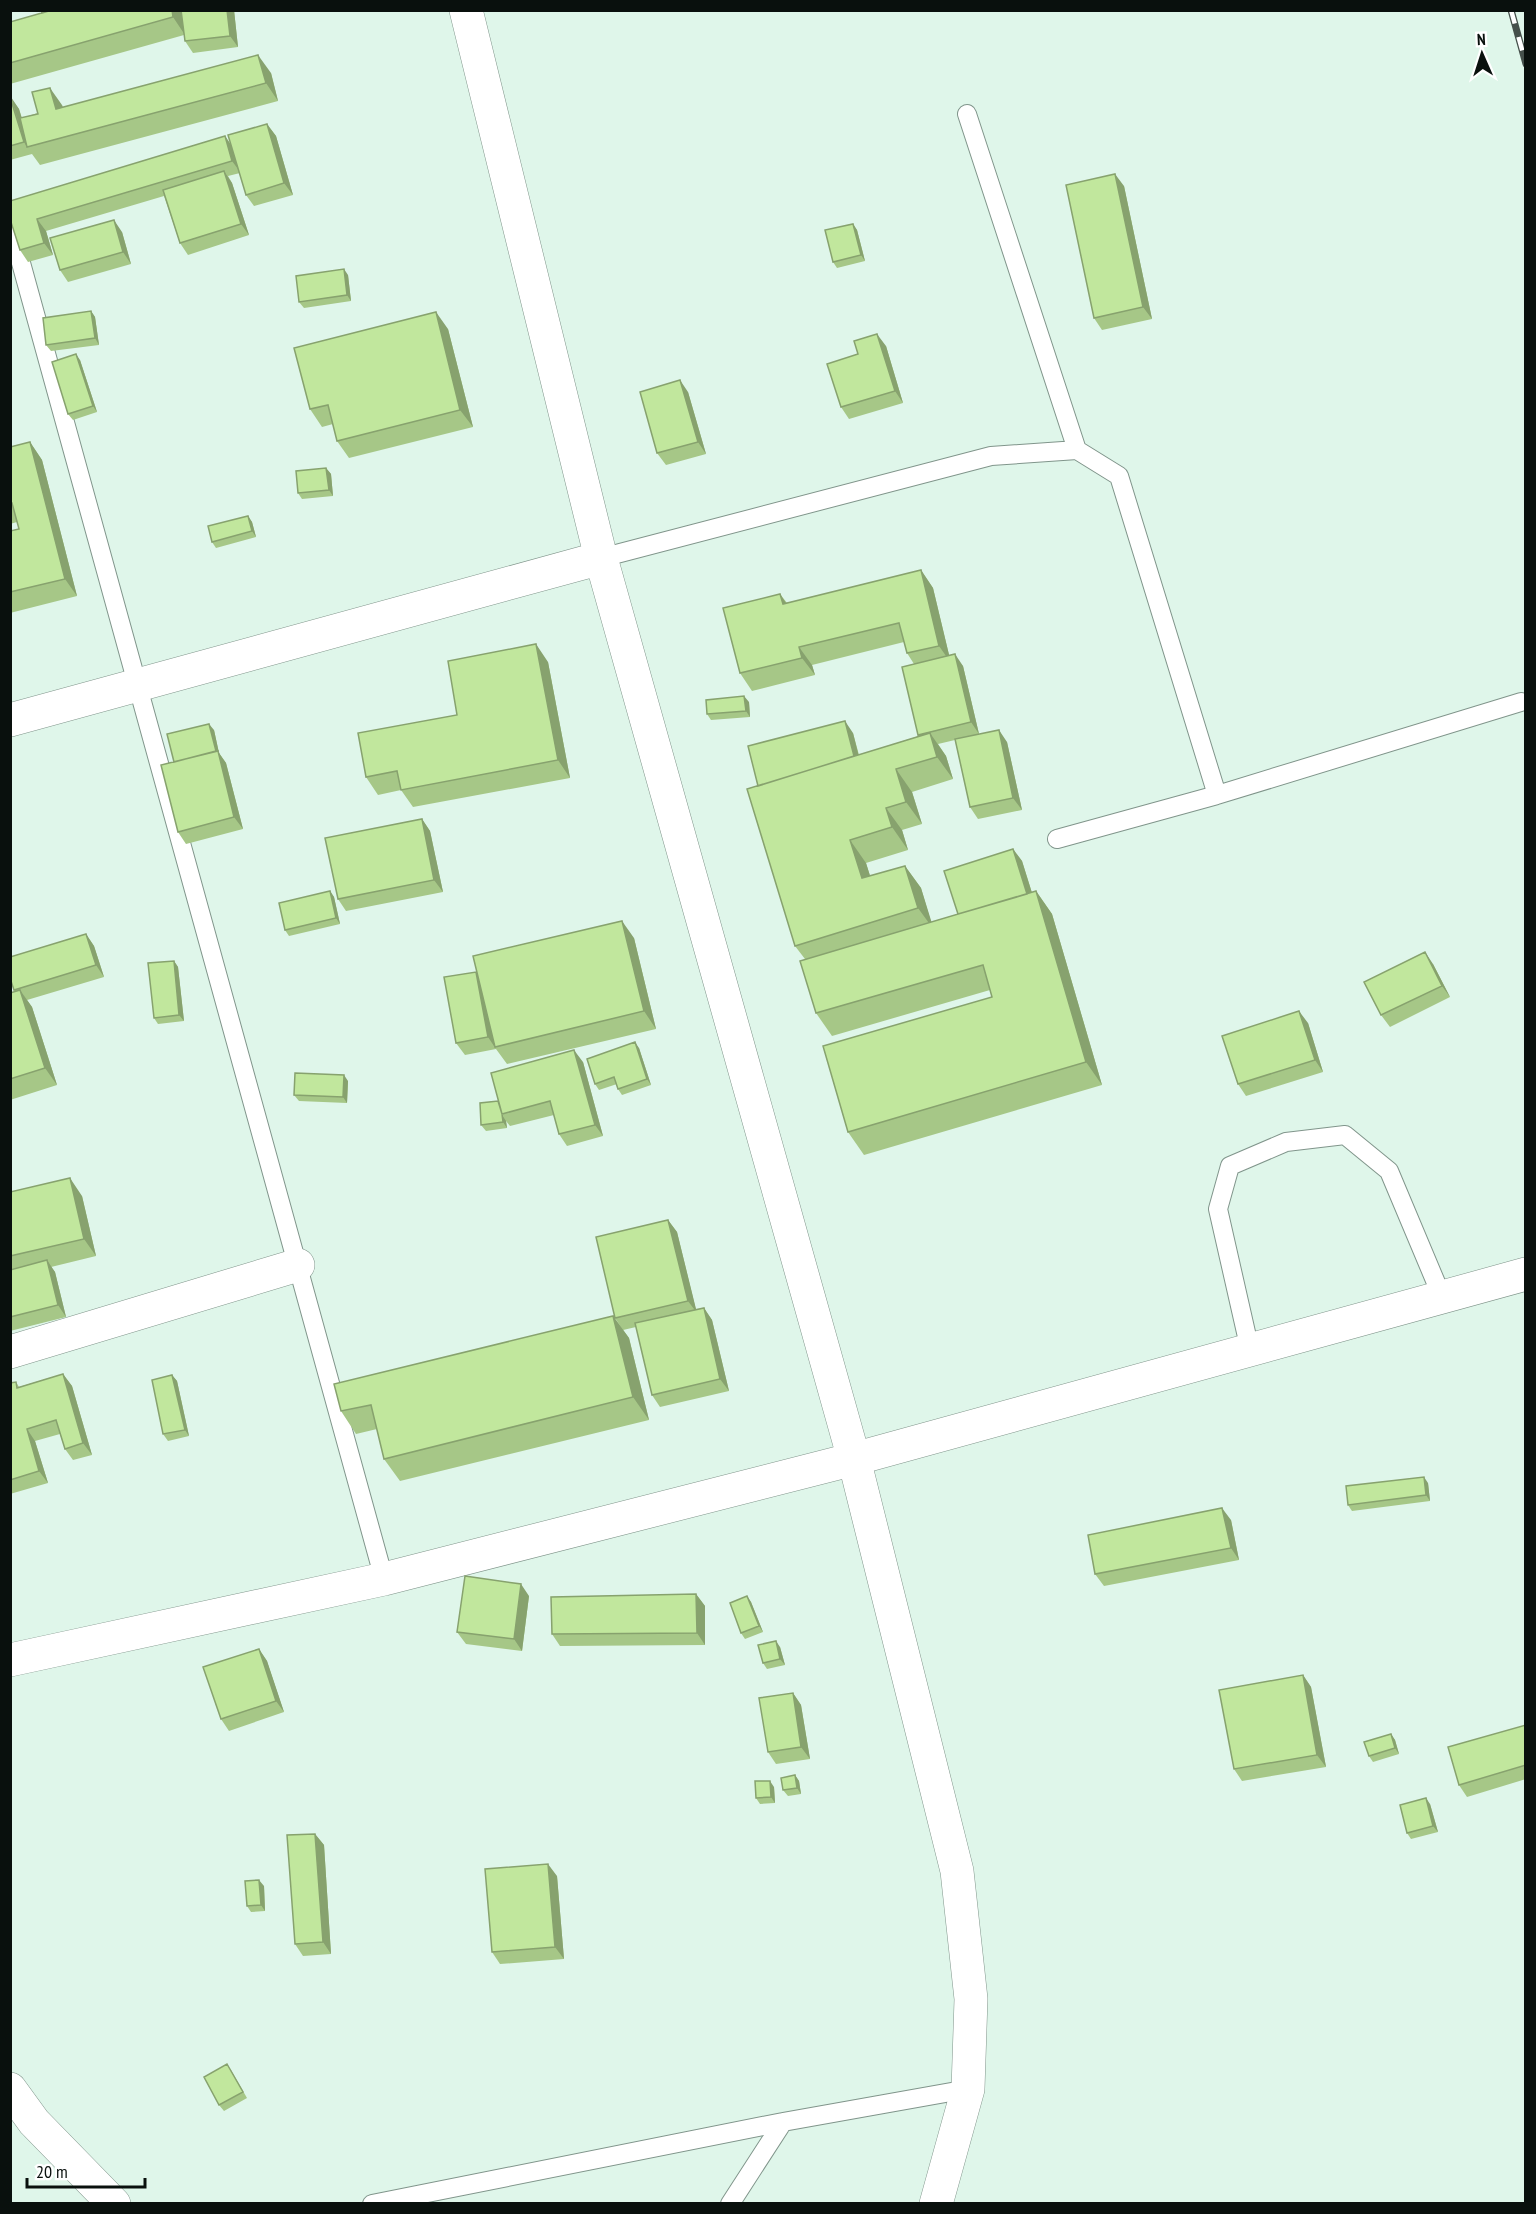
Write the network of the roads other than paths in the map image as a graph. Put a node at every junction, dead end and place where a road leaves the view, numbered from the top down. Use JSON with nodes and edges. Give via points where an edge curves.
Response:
{"nodes":[{"id":1,"x":466,"y":10,"type":"edge"},
{"id":2,"x":967,"y":114,"type":"dead end"},
{"id":3,"x":10,"y":223,"type":"edge"},
{"id":4,"x":1077,"y":450,"type":"junction"},
{"id":5,"x":601,"y":558,"type":"junction"},
{"id":6,"x":138,"y":686,"type":"junction"},
{"id":7,"x":1521,"y":702,"type":"dead end"},
{"id":8,"x":10,"y":720,"type":"edge"},
{"id":9,"x":1217,"y":795,"type":"junction"},
{"id":10,"x":1057,"y":838,"type":"dead end"},
{"id":11,"x":298,"y":1265,"type":"junction"},
{"id":12,"x":1526,"y":1274,"type":"edge"},
{"id":13,"x":1442,"y":1297,"type":"junction"},
{"id":14,"x":1250,"y":1350,"type":"junction"},
{"id":15,"x":10,"y":1352,"type":"edge"},
{"id":16,"x":854,"y":1459,"type":"junction"},
{"id":17,"x":384,"y":1579,"type":"junction"},
{"id":18,"x":10,"y":1660,"type":"edge"},
{"id":19,"x":10,"y":2089,"type":"edge"},
{"id":20,"x":968,"y":2089,"type":"junction"},
{"id":21,"x":783,"y":2122,"type":"junction"},
{"id":22,"x":114,"y":2204,"type":"edge"},
{"id":23,"x":372,"y":2204,"type":"edge"},
{"id":24,"x":730,"y":2204,"type":"edge"},
{"id":25,"x":936,"y":2204,"type":"edge"}],
"edges":[{"from":1,"to":5,"type":"main road"},
{"from":2,"to":4,"type":"lane"},
{"from":3,"to":6,"type":"lane"},
{"from":4,"to":5,"type":"lane","via":[[991,456]]},
{"from":4,"to":9,"type":"lane","via":[[1119,476]]},
{"from":5,"to":6,"type":"main road"},
{"from":5,"to":16,"type":"main road"},
{"from":6,"to":8,"type":"main road"},
{"from":6,"to":11,"type":"lane"},
{"from":7,"to":9,"type":"lane"},
{"from":9,"to":10,"type":"lane"},
{"from":11,"to":15,"type":"main road"},
{"from":11,"to":17,"type":"lane"},
{"from":12,"to":13,"type":"main road"},
{"from":13,"to":14,"type":"main road"},
{"from":13,"to":14,"type":"lane","via":[[1389,1171],[1345,1135],[1286,1142],[1230,1166],[1218,1209]]},
{"from":14,"to":16,"type":"main road"},
{"from":16,"to":17,"type":"main road"},
{"from":16,"to":20,"type":"main road","via":[[957,1871],[971,2000]]},
{"from":17,"to":18,"type":"main road"},
{"from":19,"to":22,"type":"main road","via":[[34,2122]]},
{"from":20,"to":21,"type":"lane"},
{"from":20,"to":25,"type":"main road"},
{"from":21,"to":23,"type":"lane"},
{"from":21,"to":24,"type":"lane"}]}
